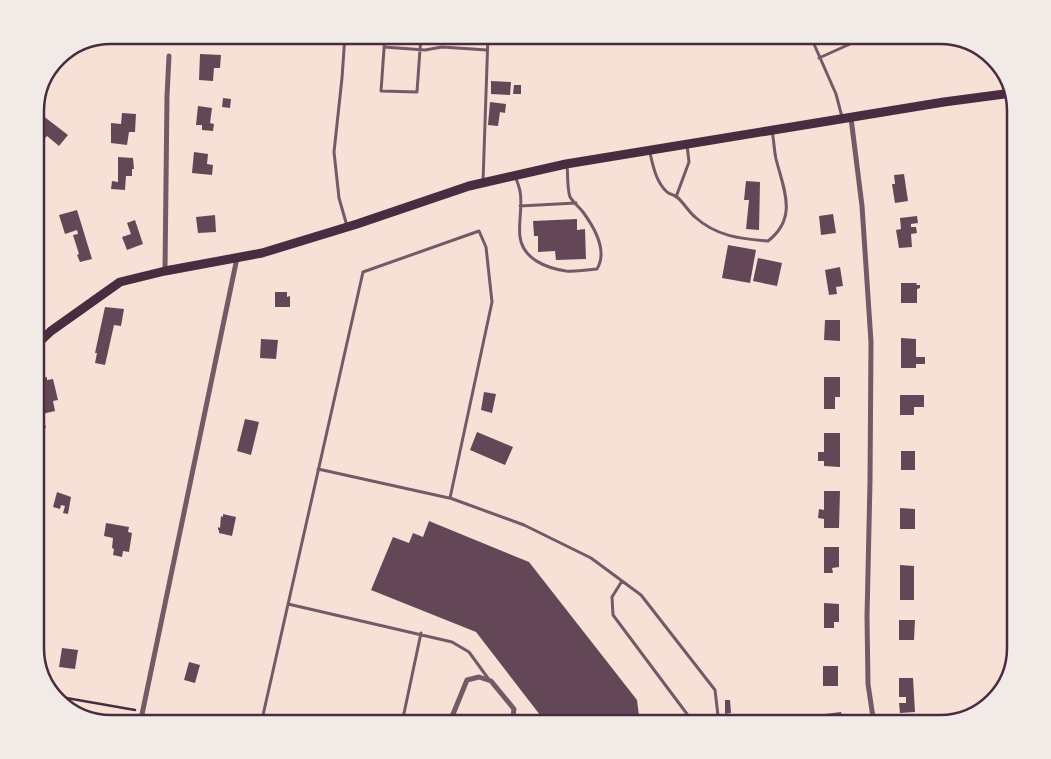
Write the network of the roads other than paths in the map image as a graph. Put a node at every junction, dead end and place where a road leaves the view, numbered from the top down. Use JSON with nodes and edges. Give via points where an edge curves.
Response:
{"nodes":[{"id":1,"x":344,"y":44,"type":"edge"},
{"id":2,"x":420,"y":44,"type":"edge"},
{"id":3,"x":488,"y":44,"type":"edge"},
{"id":4,"x":814,"y":44,"type":"edge"},
{"id":5,"x":850,"y":44,"type":"edge"},
{"id":6,"x":384,"y":47,"type":"joint"},
{"id":7,"x":420,"y":50,"type":"junction"},
{"id":8,"x":488,"y":50,"type":"junction"},
{"id":9,"x":169,"y":56,"type":"dead end"},
{"id":10,"x":819,"y":58,"type":"junction"},
{"id":11,"x":1005,"y":94,"type":"edge"},
{"id":12,"x":847,"y":119,"type":"junction"},
{"id":13,"x":772,"y":131,"type":"junction"},
{"id":14,"x":686,"y":145,"type":"junction"},
{"id":15,"x":650,"y":151,"type":"junction"},
{"id":16,"x":566,"y":164,"type":"junction"},
{"id":17,"x":515,"y":175,"type":"junction"},
{"id":18,"x":483,"y":183,"type":"junction"},
{"id":19,"x":676,"y":197,"type":"junction"},
{"id":20,"x":576,"y":203,"type":"junction"},
{"id":21,"x":520,"y":206,"type":"junction"},
{"id":22,"x":347,"y":227,"type":"junction"},
{"id":23,"x":237,"y":258,"type":"junction"},
{"id":24,"x":165,"y":271,"type":"junction"},
{"id":25,"x":44,"y":338,"type":"edge"},
{"id":26,"x":318,"y":469,"type":"junction"},
{"id":27,"x":450,"y":498,"type":"junction"},
{"id":28,"x":622,"y":581,"type":"junction"},
{"id":29,"x":288,"y":604,"type":"junction"},
{"id":30,"x":421,"y":633,"type":"junction"},
{"id":31,"x":491,"y":681,"type":"junction"},
{"id":32,"x":142,"y":715,"type":"edge"},
{"id":33,"x":263,"y":715,"type":"edge"},
{"id":34,"x":403,"y":715,"type":"edge"},
{"id":35,"x":453,"y":715,"type":"edge"},
{"id":36,"x":514,"y":715,"type":"edge"},
{"id":37,"x":687,"y":715,"type":"edge"},
{"id":38,"x":718,"y":715,"type":"edge"},
{"id":39,"x":873,"y":715,"type":"edge"}],
"edges":[{"from":1,"to":22,"type":"lane","via":[[334,152],[339,198]]},
{"from":2,"to":7,"type":"lane"},
{"from":3,"to":8,"type":"lane"},
{"from":4,"to":10,"type":"lane"},
{"from":5,"to":10,"type":"lane"},
{"from":6,"to":7,"type":"lane"},
{"from":6,"to":7,"type":"lane","via":[[381,91],[417,92]]},
{"from":7,"to":8,"type":"lane","via":[[442,47]]},
{"from":8,"to":18,"type":"lane"},
{"from":9,"to":24,"type":"street"},
{"from":10,"to":12,"type":"lane"},
{"from":11,"to":12,"type":"main road"},
{"from":12,"to":13,"type":"main road"},
{"from":12,"to":39,"type":"street","via":[[862,206],[871,342],[867,617],[868,684]]},
{"from":13,"to":14,"type":"main road"},
{"from":13,"to":19,"type":"lane","via":[[787,197],[783,224],[768,241],[739,239],[717,232],[695,217]]},
{"from":14,"to":15,"type":"main road"},
{"from":14,"to":19,"type":"lane","via":[[689,162]]},
{"from":15,"to":16,"type":"main road"},
{"from":15,"to":19,"type":"lane","via":[[661,185]]},
{"from":16,"to":17,"type":"main road"},
{"from":16,"to":20,"type":"lane","via":[[570,196]]},
{"from":17,"to":18,"type":"main road"},
{"from":17,"to":21,"type":"lane"},
{"from":18,"to":22,"type":"main road"},
{"from":20,"to":21,"type":"lane"},
{"from":20,"to":21,"type":"lane","via":[[599,242],[602,254],[597,269],[568,271],[548,266],[524,252],[520,239]]},
{"from":22,"to":23,"type":"main road"},
{"from":23,"to":24,"type":"main road"},
{"from":23,"to":32,"type":"street"},
{"from":24,"to":25,"type":"main road","via":[[120,282]]},
{"from":26,"to":27,"type":"lane"},
{"from":26,"to":27,"type":"lane","via":[[363,272],[479,231],[486,248],[492,302]]},
{"from":26,"to":29,"type":"lane"},
{"from":27,"to":28,"type":"lane","via":[[524,525],[591,558]]},
{"from":28,"to":37,"type":"lane","via":[[612,597],[613,614]]},
{"from":28,"to":38,"type":"lane","via":[[641,595],[714,690]]},
{"from":29,"to":30,"type":"lane"},
{"from":29,"to":33,"type":"lane"},
{"from":30,"to":31,"type":"lane","via":[[452,642],[469,652]]},
{"from":30,"to":34,"type":"lane"},
{"from":31,"to":35,"type":"street","via":[[479,677],[467,680]]},
{"from":31,"to":36,"type":"street","via":[[514,709]]}]}
